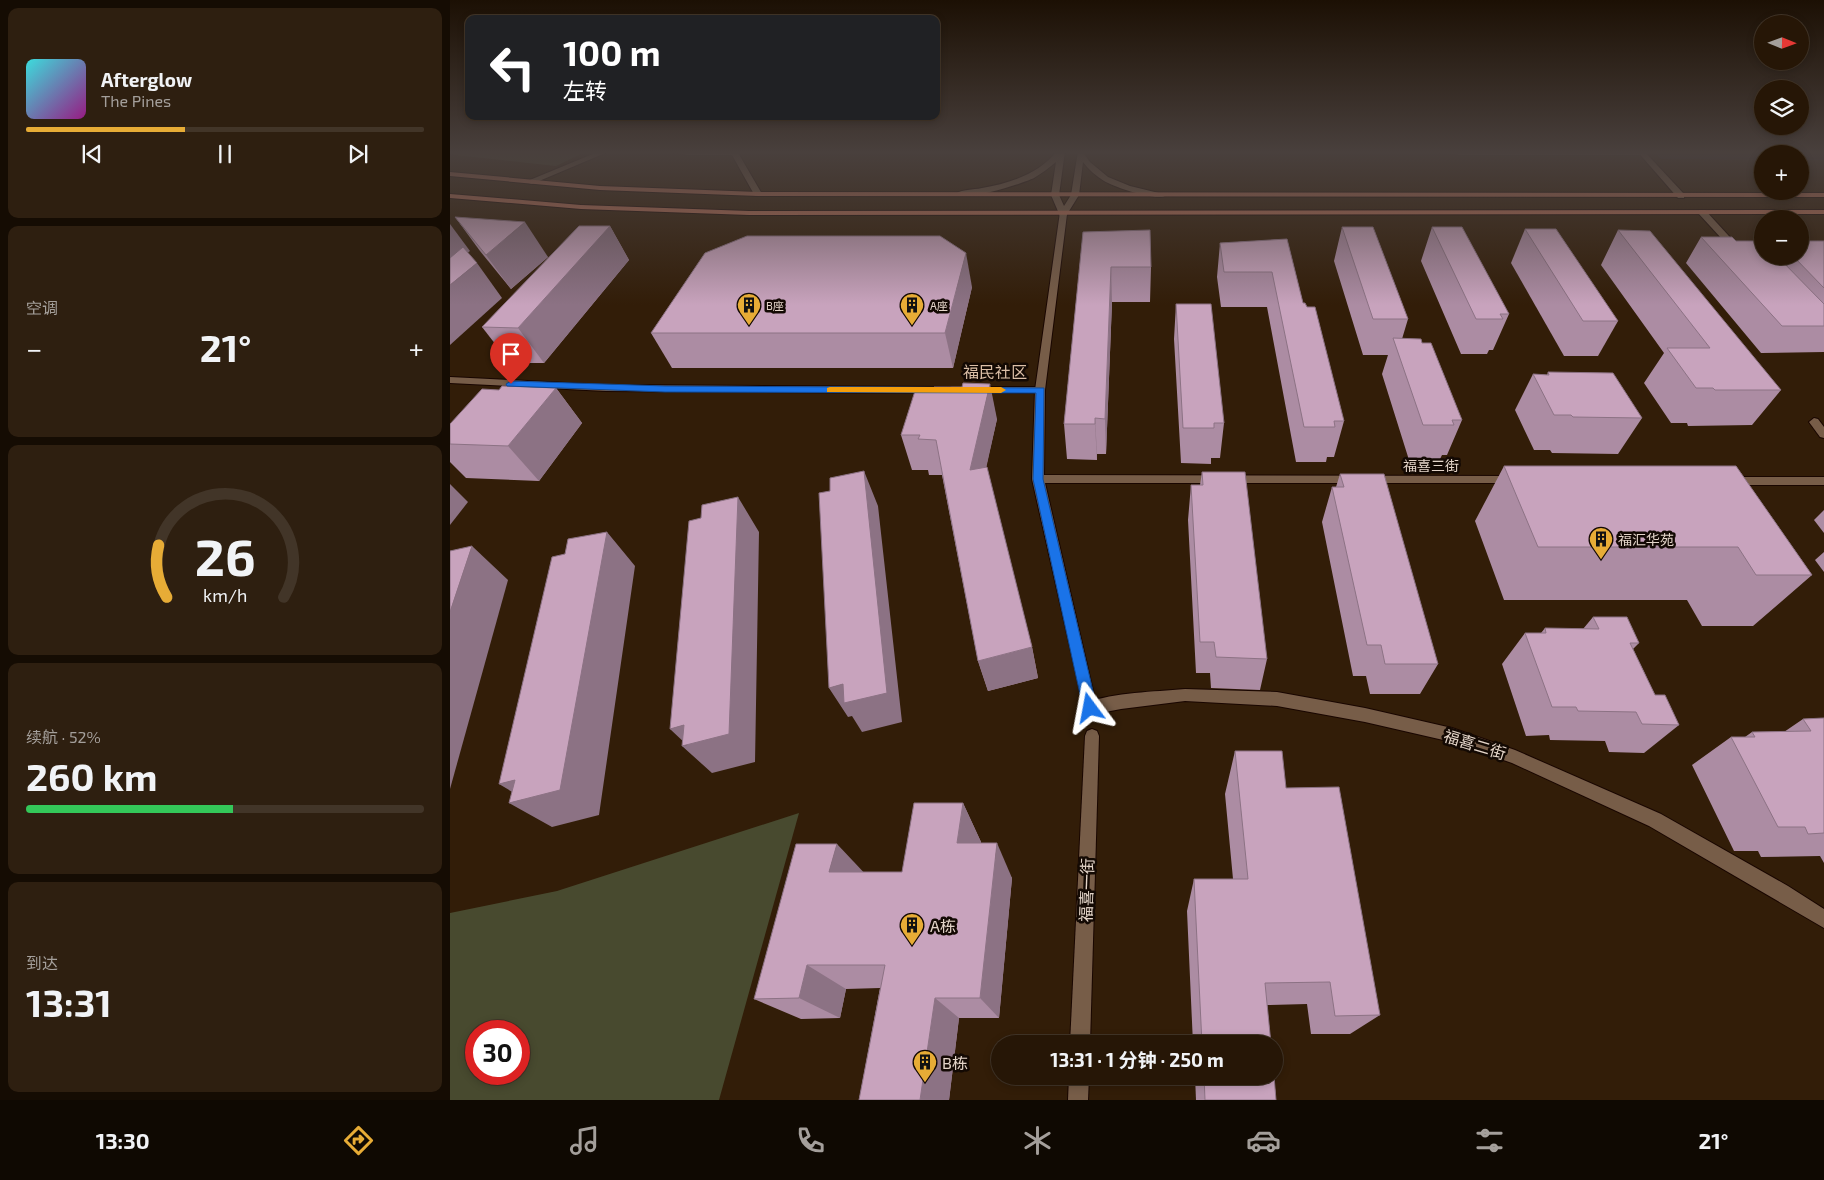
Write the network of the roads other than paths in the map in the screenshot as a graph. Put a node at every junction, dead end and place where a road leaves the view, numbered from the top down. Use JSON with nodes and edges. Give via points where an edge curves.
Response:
{"nodes":[{"id":1,"x":514,"y":202,"type":"edge"},
{"id":2,"x":1058,"y":202,"type":"edge"},
{"id":3,"x":1071,"y":202,"type":"edge"},
{"id":4,"x":1702,"y":212,"type":"junction"},
{"id":5,"x":1824,"y":212,"type":"edge"},
{"id":6,"x":1063,"y":214,"type":"junction"},
{"id":7,"x":1741,"y":255,"type":"edge"},
{"id":8,"x":450,"y":380,"type":"edge"},
{"id":9,"x":1040,"y":390,"type":"junction"},
{"id":10,"x":1814,"y":422,"type":"dead end"},
{"id":11,"x":1824,"y":434,"type":"edge"},
{"id":12,"x":1038,"y":479,"type":"junction"},
{"id":13,"x":1521,"y":480,"type":"edge"},
{"id":14,"x":1716,"y":481,"type":"edge"},
{"id":15,"x":1824,"y":481,"type":"edge"},
{"id":16,"x":1092,"y":736,"type":"dead end"},
{"id":17,"x":1824,"y":920,"type":"edge"},
{"id":18,"x":1080,"y":1035,"type":"edge"},
{"id":19,"x":1079,"y":1085,"type":"edge"},
{"id":20,"x":1078,"y":1100,"type":"edge"}],
"edges":[{"from":1,"to":6,"type":"main road","via":[[679,211]]},
{"from":2,"to":6,"type":"street"},
{"from":3,"to":6,"type":"street"},
{"from":4,"to":5,"type":"main road"},
{"from":4,"to":6,"type":"main road"},
{"from":4,"to":7,"type":"street"},
{"from":6,"to":9,"type":"street"},
{"from":8,"to":9,"type":"street","via":[[665,389]]},
{"from":9,"to":12,"type":"street"},
{"from":10,"to":11,"type":"street"},
{"from":12,"to":13,"type":"street","name":"福喜三街"},
{"from":12,"to":17,"type":"street","name":"福喜二街","via":[[1090,708],[1185,695],[1277,699],[1452,735],[1515,757],[1655,820],[1782,892]]},
{"from":14,"to":15,"type":"street"},
{"from":16,"to":18,"type":"street","name":"福喜一街"},
{"from":19,"to":20,"type":"street"}]}
